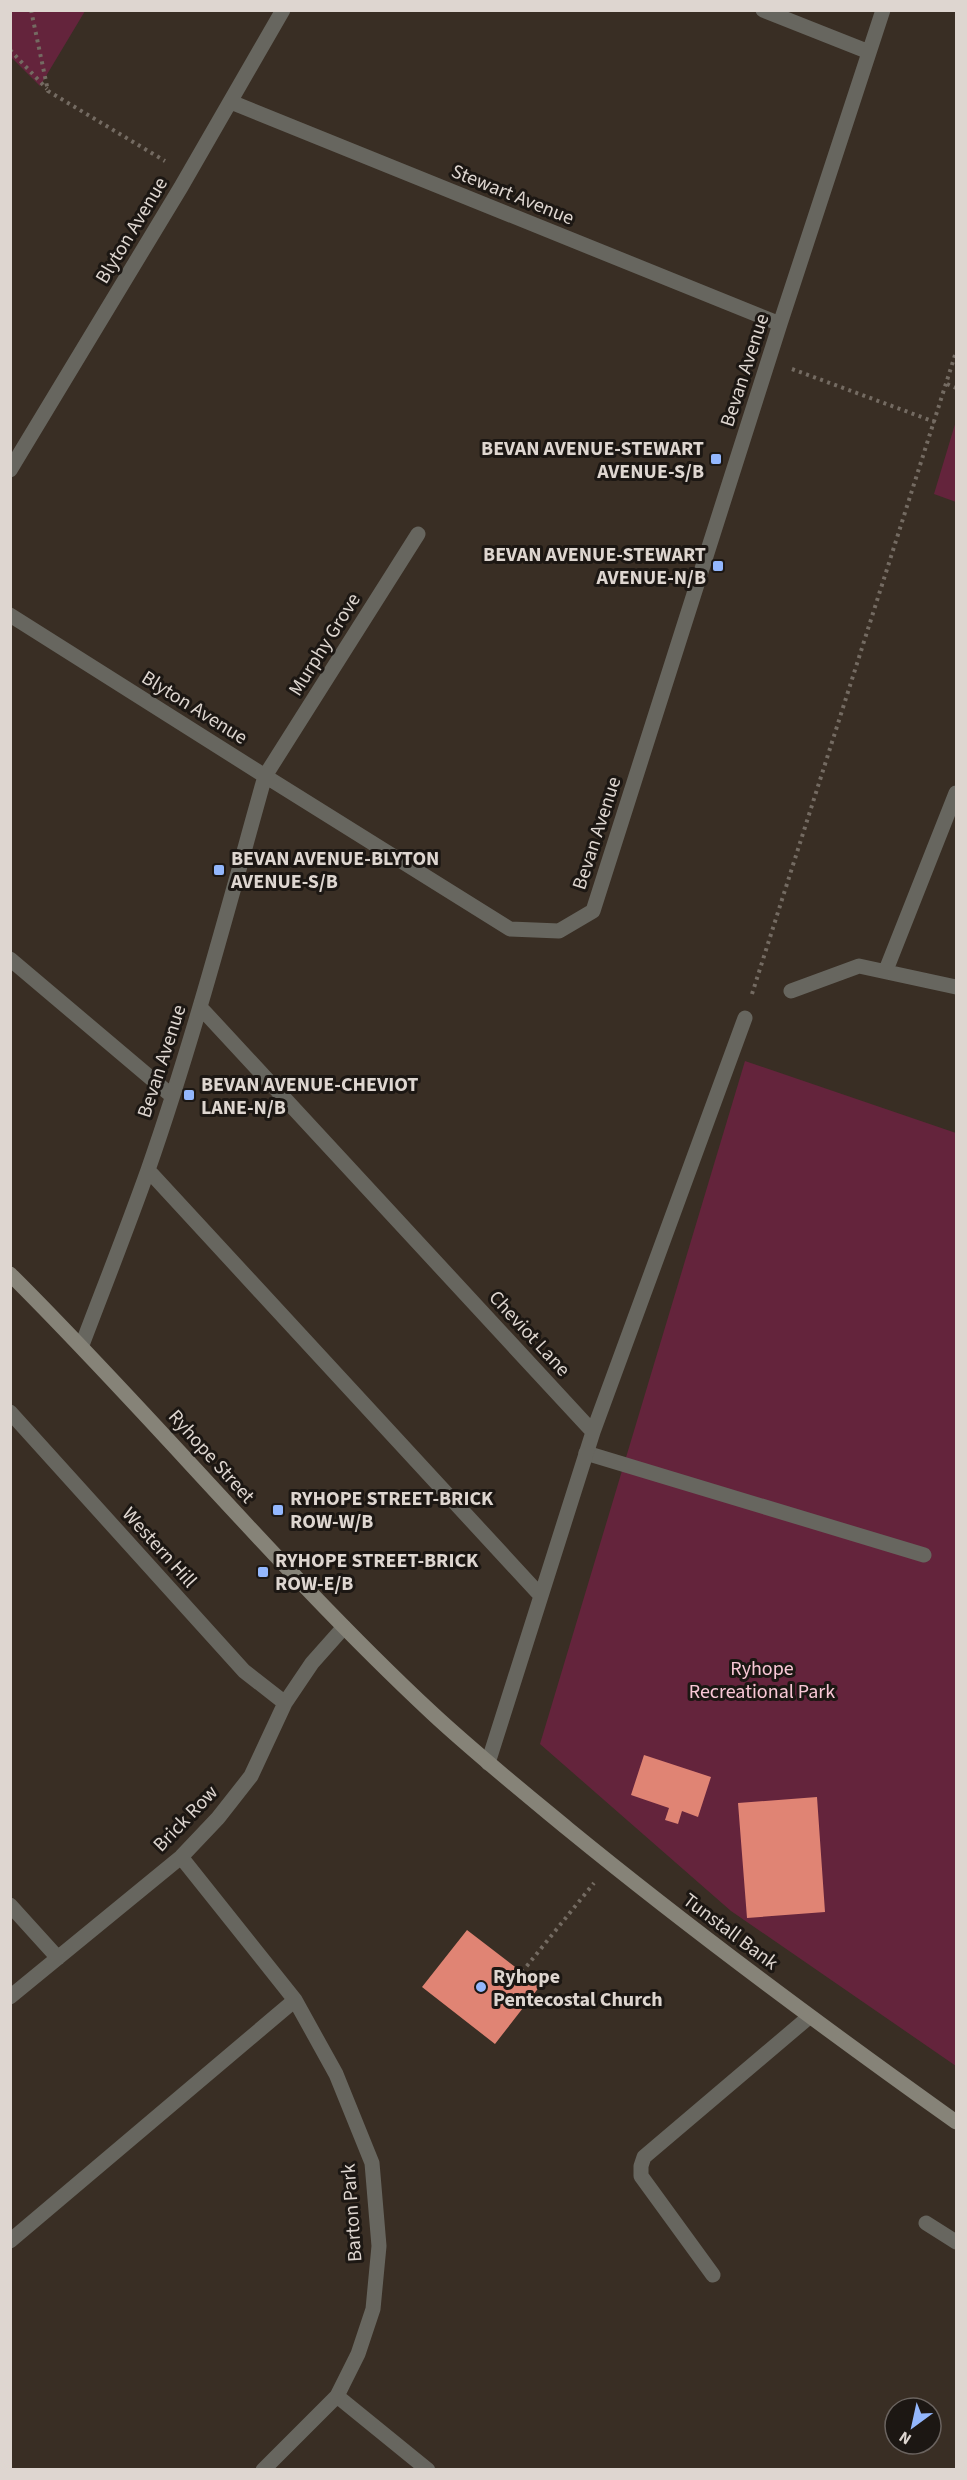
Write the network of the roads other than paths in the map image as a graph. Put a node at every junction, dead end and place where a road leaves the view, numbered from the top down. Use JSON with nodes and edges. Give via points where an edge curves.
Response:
{"nodes":[{"id":1,"x":283,"y":10,"type":"edge"},
{"id":2,"x":763,"y":10,"type":"edge"},
{"id":3,"x":883,"y":10,"type":"edge"},
{"id":4,"x":869,"y":52,"type":"junction"},
{"id":5,"x":231,"y":102,"type":"junction"},
{"id":6,"x":780,"y":324,"type":"junction"},
{"id":7,"x":10,"y":470,"type":"edge"},
{"id":8,"x":418,"y":534,"type":"dead end"},
{"id":9,"x":10,"y":615,"type":"edge"},
{"id":10,"x":265,"y":776,"type":"junction"},
{"id":11,"x":957,"y":793,"type":"edge"},
{"id":12,"x":10,"y":959,"type":"edge"},
{"id":13,"x":886,"y":970,"type":"junction"},
{"id":14,"x":957,"y":987,"type":"edge"},
{"id":15,"x":791,"y":991,"type":"dead end"},
{"id":16,"x":200,"y":1007,"type":"junction"},
{"id":17,"x":745,"y":1018,"type":"road end"},
{"id":18,"x":172,"y":1096,"type":"junction"},
{"id":19,"x":148,"y":1170,"type":"junction"},
{"id":20,"x":10,"y":1274,"type":"edge"},
{"id":21,"x":82,"y":1345,"type":"junction"},
{"id":22,"x":10,"y":1413,"type":"edge"},
{"id":23,"x":593,"y":1432,"type":"junction"},
{"id":24,"x":586,"y":1453,"type":"junction"},
{"id":25,"x":924,"y":1555,"type":"dead end"},
{"id":26,"x":541,"y":1596,"type":"junction"},
{"id":27,"x":344,"y":1627,"type":"junction"},
{"id":28,"x":285,"y":1703,"type":"junction"},
{"id":29,"x":488,"y":1763,"type":"junction"},
{"id":30,"x":181,"y":1857,"type":"junction"},
{"id":31,"x":10,"y":1905,"type":"edge"},
{"id":32,"x":58,"y":1958,"type":"junction"},
{"id":33,"x":10,"y":1997,"type":"edge"},
{"id":34,"x":295,"y":2001,"type":"junction"},
{"id":35,"x":809,"y":2017,"type":"junction"},
{"id":36,"x":957,"y":2122,"type":"edge"},
{"id":37,"x":926,"y":2223,"type":"dead end"},
{"id":38,"x":10,"y":2241,"type":"edge"},
{"id":39,"x":957,"y":2242,"type":"edge"},
{"id":40,"x":713,"y":2276,"type":"dead end"},
{"id":41,"x":337,"y":2396,"type":"junction"},
{"id":42,"x":262,"y":2469,"type":"edge"},
{"id":43,"x":428,"y":2469,"type":"edge"}],
"edges":[{"from":1,"to":5,"type":"street","name":"Blyton Avenue"},
{"from":2,"to":4,"type":"street"},
{"from":3,"to":4,"type":"street","name":"Bevan Avenue"},
{"from":4,"to":6,"type":"street","name":"Bevan Avenue"},
{"from":5,"to":6,"type":"street","name":"Stewart Avenue"},
{"from":5,"to":7,"type":"street","name":"Blyton Avenue"},
{"from":6,"to":10,"type":"street","name":"Bevan Avenue","via":[[593,911],[559,931],[510,929]]},
{"from":8,"to":10,"type":"street","name":"Murphy Grove"},
{"from":9,"to":10,"type":"street","name":"Blyton Avenue"},
{"from":10,"to":16,"type":"street","name":"Bevan Avenue"},
{"from":11,"to":13,"type":"street"},
{"from":12,"to":18,"type":"street"},
{"from":13,"to":14,"type":"street"},
{"from":13,"to":15,"type":"street","via":[[859,966]]},
{"from":16,"to":18,"type":"street","name":"Bevan Avenue"},
{"from":16,"to":23,"type":"street","name":"Cheviot Lane"},
{"from":17,"to":23,"type":"street"},
{"from":18,"to":19,"type":"street","name":"Bevan Avenue"},
{"from":19,"to":21,"type":"street","name":"Bevan Avenue"},
{"from":19,"to":26,"type":"street"},
{"from":20,"to":21,"type":"main road","name":"Ryhope Street"},
{"from":21,"to":27,"type":"main road","name":"Ryhope Street"},
{"from":22,"to":28,"type":"street","name":"Western Hill","via":[[244,1671]]},
{"from":23,"to":24,"type":"street"},
{"from":24,"to":25,"type":"street"},
{"from":24,"to":26,"type":"street"},
{"from":26,"to":29,"type":"street"},
{"from":27,"to":28,"type":"street","name":"Brick Row","via":[[312,1663]]},
{"from":27,"to":29,"type":"main road","name":"Ryhope Street"},
{"from":28,"to":30,"type":"street","name":"Brick Row","via":[[250,1776]]},
{"from":29,"to":35,"type":"main road","name":"Tunstall Bank","via":[[660,1905]]},
{"from":30,"to":32,"type":"street","name":"Brick Row"},
{"from":30,"to":34,"type":"street","name":"Barton Park"},
{"from":31,"to":32,"type":"street"},
{"from":32,"to":33,"type":"street","name":"Brick Row"},
{"from":34,"to":38,"type":"street"},
{"from":34,"to":41,"type":"street","name":"Barton Park","via":[[336,2074],[372,2163],[379,2246],[373,2309],[358,2354]]},
{"from":35,"to":36,"type":"main road","name":"Tunstall Bank"},
{"from":35,"to":40,"type":"street","via":[[644,2157],[641,2176]]},
{"from":37,"to":39,"type":"street"},
{"from":41,"to":42,"type":"street","name":"Barton Park"},
{"from":41,"to":43,"type":"street"}]}
